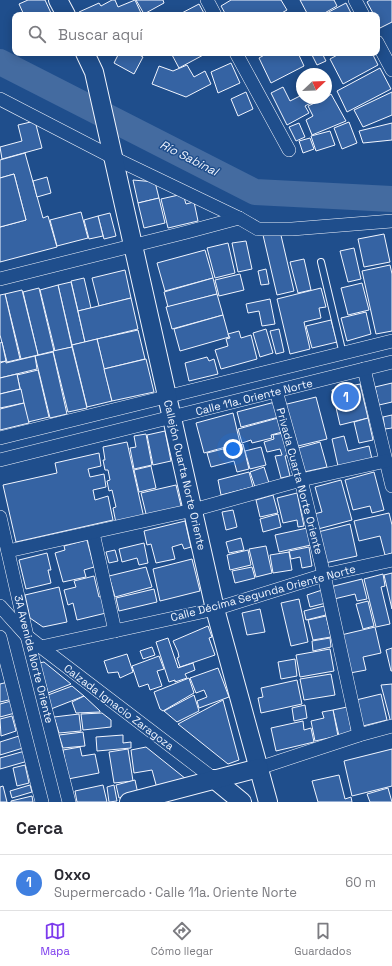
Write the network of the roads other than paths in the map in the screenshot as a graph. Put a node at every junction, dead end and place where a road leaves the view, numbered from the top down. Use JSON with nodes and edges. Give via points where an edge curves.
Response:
{"nodes":[{"id":1,"x":58,"y":0,"type":"edge"},
{"id":2,"x":207,"y":0,"type":"edge"},
{"id":3,"x":355,"y":0,"type":"edge"},
{"id":4,"x":64,"y":12,"type":"edge"},
{"id":5,"x":213,"y":12,"type":"edge"},
{"id":6,"x":361,"y":12,"type":"edge"},
{"id":7,"x":380,"y":48,"type":"edge"},
{"id":8,"x":86,"y":56,"type":"edge"},
{"id":9,"x":238,"y":56,"type":"edge"},
{"id":10,"x":392,"y":70,"type":"edge"},
{"id":11,"x":1,"y":101,"type":"edge"},
{"id":12,"x":289,"y":150,"type":"dead end"},
{"id":13,"x":112,"y":151,"type":"junction"},
{"id":14,"x":239,"y":218,"type":"junction"},
{"id":15,"x":392,"y":220,"type":"edge"},
{"id":16,"x":133,"y":246,"type":"junction"},
{"id":17,"x":321,"y":262,"type":"dead end"},
{"id":18,"x":0,"y":279,"type":"edge"},
{"id":19,"x":392,"y":341,"type":"edge"},
{"id":20,"x":343,"y":354,"type":"junction"},
{"id":21,"x":392,"y":362,"type":"edge"},
{"id":22,"x":364,"y":369,"type":"junction"},
{"id":23,"x":276,"y":391,"type":"junction"},
{"id":24,"x":168,"y":396,"type":"junction"},
{"id":25,"x":173,"y":418,"type":"junction"},
{"id":26,"x":0,"y":438,"type":"edge"},
{"id":27,"x":0,"y":460,"type":"edge"},
{"id":28,"x":386,"y":461,"type":"junction"},
{"id":29,"x":301,"y":480,"type":"junction"},
{"id":30,"x":392,"y":486,"type":"edge"},
{"id":31,"x":193,"y":510,"type":"junction"},
{"id":32,"x":0,"y":517,"type":"edge"},
{"id":33,"x":93,"y":532,"type":"junction"},
{"id":34,"x":8,"y":551,"type":"junction"},
{"id":35,"x":392,"y":560,"type":"edge"},
{"id":36,"x":324,"y":575,"type":"junction"},
{"id":37,"x":0,"y":606,"type":"edge"},
{"id":38,"x":216,"y":608,"type":"junction"},
{"id":39,"x":115,"y":631,"type":"junction"},
{"id":40,"x":27,"y":636,"type":"junction"},
{"id":41,"x":0,"y":637,"type":"edge"},
{"id":42,"x":41,"y":647,"type":"junction"},
{"id":43,"x":392,"y":726,"type":"edge"},
{"id":44,"x":359,"y":735,"type":"junction"},
{"id":45,"x":259,"y":768,"type":"junction"},
{"id":46,"x":214,"y":779,"type":"junction"},
{"id":47,"x":267,"y":799,"type":"edge"},
{"id":48,"x":42,"y":802,"type":"edge"},
{"id":49,"x":69,"y":802,"type":"edge"},
{"id":50,"x":129,"y":802,"type":"edge"},
{"id":51,"x":241,"y":802,"type":"edge"}],
"edges":[{"from":1,"to":4,"type":"street"},
{"from":2,"to":5,"type":"street"},
{"from":3,"to":6,"type":"street"},
{"from":7,"to":10,"type":"street"},
{"from":8,"to":13,"type":"street","name":"Callejón Cuarta Norte Oriente","via":[[94,72]]},
{"from":9,"to":12,"type":"street"},
{"from":11,"to":13,"type":"street"},
{"from":13,"to":14,"type":"street"},
{"from":13,"to":16,"type":"street","name":"Callejón Cuarta Norte Oriente"},
{"from":14,"to":15,"type":"street","via":[[258,230]]},
{"from":14,"to":16,"type":"street"},
{"from":16,"to":18,"type":"street"},
{"from":16,"to":24,"type":"street","name":"Callejón Cuarta Norte Oriente"},
{"from":17,"to":20,"type":"lane"},
{"from":19,"to":20,"type":"street","name":"Calle 11a. Oriente Norte"},
{"from":20,"to":24,"type":"street","name":"Calle 11a. Oriente Norte"},
{"from":21,"to":22,"type":"street","name":"Calle 11a. Oriente Norte"},
{"from":22,"to":23,"type":"street","name":"Calle 11a. Oriente Norte"},
{"from":22,"to":28,"type":"street"},
{"from":23,"to":25,"type":"street","name":"Calle 11a. Oriente Norte"},
{"from":23,"to":29,"type":"street","name":"Privada Cuarta Norte Oriente"},
{"from":24,"to":25,"type":"street","name":"Callejón Cuarta Norte Oriente"},
{"from":24,"to":26,"type":"street","name":"Calle 11a. Oriente Norte"},
{"from":25,"to":27,"type":"street","name":"Calle 11a. Oriente Norte"},
{"from":25,"to":31,"type":"street","name":"Callejón Cuarta Norte Oriente"},
{"from":28,"to":29,"type":"street"},
{"from":28,"to":30,"type":"street"},
{"from":29,"to":31,"type":"street"},
{"from":29,"to":36,"type":"street","name":"Privada Cuarta Norte Oriente"},
{"from":31,"to":33,"type":"street"},
{"from":31,"to":38,"type":"street","name":"Callejón Cuarta Norte Oriente"},
{"from":32,"to":34,"type":"street","name":"3A Avenida Norte Oriente"},
{"from":33,"to":34,"type":"street"},
{"from":33,"to":39,"type":"street"},
{"from":34,"to":40,"type":"street","name":"3A Avenida Norte Oriente"},
{"from":35,"to":36,"type":"street","name":"Calle Décima Segunda Oriente Norte"},
{"from":36,"to":38,"type":"street","name":"Calle Décima Segunda Oriente Norte"},
{"from":36,"to":44,"type":"street","name":"Privada Cuarta Norte Oriente"},
{"from":37,"to":40,"type":"street","name":"Calzada Ignacio Zaragoza"},
{"from":38,"to":39,"type":"street","name":"Calle Décima Segunda Oriente Norte"},
{"from":38,"to":45,"type":"street","name":"Callejón Cuarta Norte Oriente"},
{"from":39,"to":42,"type":"street","name":"Calle Décima Segunda Oriente Norte"},
{"from":40,"to":42,"type":"street","name":"Calzada Ignacio Zaragoza"},
{"from":40,"to":49,"type":"street","name":"3A Avenida Norte Oriente"},
{"from":41,"to":48,"type":"street"},
{"from":42,"to":46,"type":"street","name":"Calzada Ignacio Zaragoza"},
{"from":43,"to":44,"type":"street"},
{"from":44,"to":45,"type":"street"},
{"from":45,"to":46,"type":"street"},
{"from":45,"to":47,"type":"street","name":"Callejón Cuarta Norte Oriente"},
{"from":46,"to":50,"type":"street"},
{"from":46,"to":51,"type":"street","name":"Calzada Ignacio Zaragoza"},
{"from":47,"to":51,"type":"street"}]}
